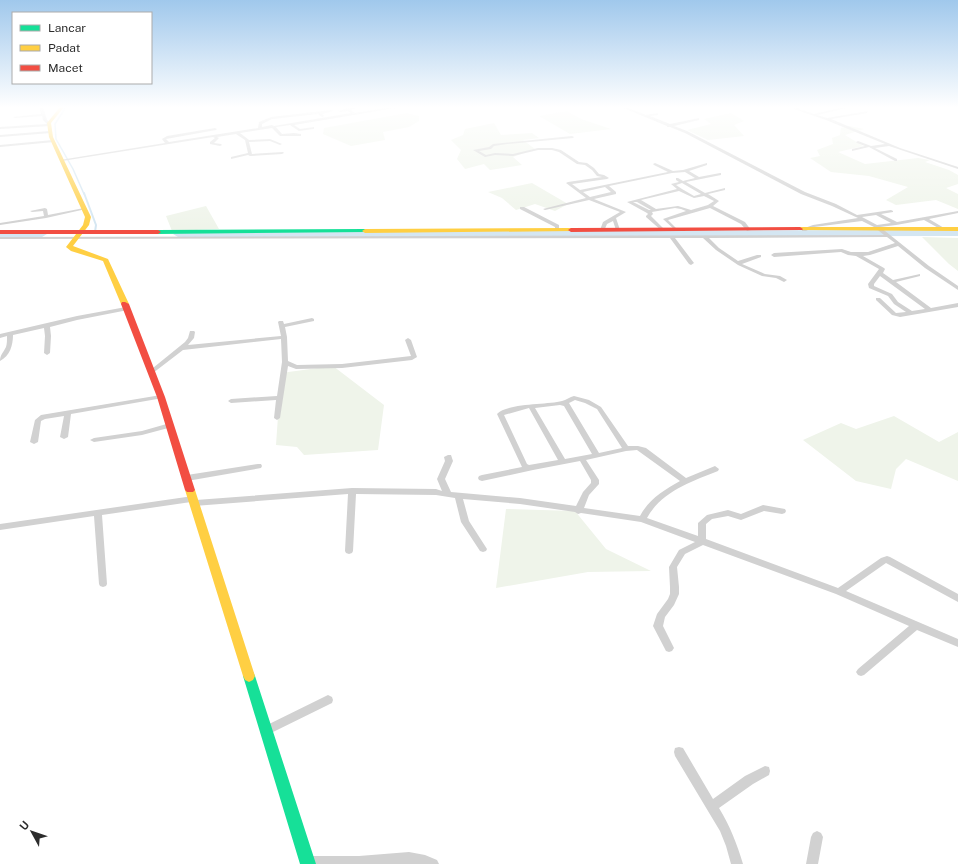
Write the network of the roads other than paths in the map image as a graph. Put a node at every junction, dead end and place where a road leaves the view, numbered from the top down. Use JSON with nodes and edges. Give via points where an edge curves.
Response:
{"nodes":[{"id":1,"x":59,"y":147,"type":"edge"},
{"id":2,"x":142,"y":147,"type":"edge"},
{"id":3,"x":248,"y":147,"type":"edge"},
{"id":4,"x":491,"y":147,"type":"edge"},
{"id":5,"x":715,"y":147,"type":"edge"},
{"id":6,"x":867,"y":147,"type":"edge"},
{"id":7,"x":869,"y":147,"type":"edge"},
{"id":8,"x":897,"y":147,"type":"edge"},
{"id":9,"x":852,"y":150,"type":"dead end"},
{"id":10,"x":282,"y":153,"type":"dead end"},
{"id":11,"x":250,"y":154,"type":"junction"},
{"id":12,"x":232,"y":158,"type":"dead end"},
{"id":13,"x":65,"y":160,"type":"junction"},
{"id":14,"x":896,"y":160,"type":"dead end"},
{"id":15,"x":655,"y":164,"type":"dead end"},
{"id":16,"x":706,"y":164,"type":"dead end"},
{"id":17,"x":957,"y":166,"type":"edge"},
{"id":18,"x":684,"y":171,"type":"junction"},
{"id":19,"x":672,"y":172,"type":"junction"},
{"id":20,"x":720,"y":174,"type":"dead end"},
{"id":21,"x":607,"y":178,"type":"junction"},
{"id":22,"x":698,"y":178,"type":"junction"},
{"id":23,"x":677,"y":179,"type":"dead end"},
{"id":24,"x":682,"y":181,"type":"junction"},
{"id":25,"x":616,"y":183,"type":"junction"},
{"id":26,"x":606,"y":186,"type":"junction"},
{"id":27,"x":723,"y":189,"type":"dead end"},
{"id":28,"x":680,"y":190,"type":"junction"},
{"id":29,"x":580,"y":191,"type":"junction"},
{"id":30,"x":706,"y":194,"type":"junction"},
{"id":31,"x":590,"y":199,"type":"junction"},
{"id":32,"x":637,"y":200,"type":"junction"},
{"id":33,"x":710,"y":206,"type":"junction"},
{"id":34,"x":522,"y":208,"type":"dead end"},
{"id":35,"x":84,"y":209,"type":"junction"},
{"id":36,"x":545,"y":209,"type":"dead end"},
{"id":37,"x":655,"y":210,"type":"junction"},
{"id":38,"x":32,"y":211,"type":"dead end"},
{"id":39,"x":689,"y":211,"type":"junction"},
{"id":40,"x":891,"y":211,"type":"dead end"},
{"id":41,"x":649,"y":212,"type":"junction"},
{"id":42,"x":958,"y":212,"type":"edge"},
{"id":43,"x":876,"y":213,"type":"junction"},
{"id":44,"x":857,"y":216,"type":"junction"},
{"id":45,"x":46,"y":217,"type":"junction"},
{"id":46,"x":614,"y":218,"type":"junction"},
{"id":47,"x":926,"y":219,"type":"junction"},
{"id":48,"x":864,"y":220,"type":"junction"},
{"id":49,"x":0,"y":224,"type":"edge"},
{"id":50,"x":896,"y":224,"type":"junction"},
{"id":51,"x":942,"y":229,"type":"junction"},
{"id":52,"x":958,"y":229,"type":"edge"},
{"id":53,"x":557,"y":230,"type":"junction"},
{"id":54,"x":602,"y":230,"type":"junction"},
{"id":55,"x":618,"y":230,"type":"junction"},
{"id":56,"x":662,"y":230,"type":"junction"},
{"id":57,"x":749,"y":230,"type":"junction"},
{"id":58,"x":804,"y":230,"type":"junction"},
{"id":59,"x":0,"y":232,"type":"edge"},
{"id":60,"x":883,"y":232,"type":"junction"},
{"id":61,"x":674,"y":233,"type":"junction"},
{"id":62,"x":79,"y":235,"type":"junction"},
{"id":63,"x":705,"y":237,"type":"junction"},
{"id":64,"x":0,"y":238,"type":"edge"},
{"id":65,"x":898,"y":244,"type":"junction"},
{"id":66,"x":857,"y":254,"type":"junction"},
{"id":67,"x":774,"y":255,"type":"dead end"},
{"id":68,"x":759,"y":256,"type":"dead end"},
{"id":69,"x":691,"y":263,"type":"dead end"},
{"id":70,"x":739,"y":263,"type":"junction"},
{"id":71,"x":880,"y":273,"type":"junction"},
{"id":72,"x":918,"y":276,"type":"dead end"},
{"id":73,"x":784,"y":280,"type":"dead end"},
{"id":74,"x":891,"y":282,"type":"junction"},
{"id":75,"x":958,"y":288,"type":"edge"},
{"id":76,"x":878,"y":299,"type":"dead end"},
{"id":77,"x":958,"y":304,"type":"edge"},
{"id":78,"x":126,"y":309,"type":"junction"},
{"id":79,"x":929,"y":309,"type":"junction"},
{"id":80,"x":911,"y":313,"type":"junction"},
{"id":81,"x":312,"y":320,"type":"dead end"},
{"id":82,"x":49,"y":325,"type":"junction"},
{"id":83,"x":192,"y":332,"type":"dead end"},
{"id":84,"x":10,"y":334,"type":"junction"},
{"id":85,"x":0,"y":336,"type":"edge"},
{"id":86,"x":284,"y":337,"type":"junction"},
{"id":87,"x":408,"y":340,"type":"dead end"},
{"id":88,"x":180,"y":348,"type":"junction"},
{"id":89,"x":47,"y":353,"type":"dead end"},
{"id":90,"x":0,"y":359,"type":"edge"},
{"id":91,"x":285,"y":362,"type":"junction"},
{"id":92,"x":151,"y":372,"type":"junction"},
{"id":93,"x":161,"y":397,"type":"junction"},
{"id":94,"x":280,"y":398,"type":"junction"},
{"id":95,"x":231,"y":401,"type":"dead end"},
{"id":96,"x":563,"y":403,"type":"junction"},
{"id":97,"x":531,"y":406,"type":"junction"},
{"id":98,"x":68,"y":413,"type":"junction"},
{"id":99,"x":277,"y":418,"type":"dead end"},
{"id":100,"x":170,"y":425,"type":"junction"},
{"id":101,"x":64,"y":437,"type":"dead end"},
{"id":102,"x":94,"y":440,"type":"dead end"},
{"id":103,"x":34,"y":442,"type":"dead end"},
{"id":104,"x":626,"y":449,"type":"junction"},
{"id":105,"x":598,"y":456,"type":"junction"},
{"id":106,"x":448,"y":457,"type":"dead end"},
{"id":107,"x":582,"y":459,"type":"junction"},
{"id":108,"x":563,"y":462,"type":"junction"},
{"id":109,"x":258,"y":466,"type":"dead end"},
{"id":110,"x":530,"y":468,"type":"junction"},
{"id":111,"x":715,"y":469,"type":"dead end"},
{"id":112,"x":187,"y":478,"type":"junction"},
{"id":113,"x":482,"y":478,"type":"dead end"},
{"id":114,"x":685,"y":481,"type":"junction"},
{"id":115,"x":352,"y":491,"type":"junction"},
{"id":116,"x":448,"y":495,"type":"junction"},
{"id":117,"x":458,"y":496,"type":"junction"},
{"id":118,"x":194,"y":501,"type":"junction"},
{"id":119,"x":578,"y":511,"type":"junction"},
{"id":120,"x":782,"y":511,"type":"dead end"},
{"id":121,"x":98,"y":513,"type":"junction"},
{"id":122,"x":642,"y":519,"type":"junction"},
{"id":123,"x":0,"y":528,"type":"edge"},
{"id":124,"x":702,"y":542,"type":"junction"},
{"id":125,"x":483,"y":549,"type":"dead end"},
{"id":126,"x":349,"y":551,"type":"dead end"},
{"id":127,"x":103,"y":584,"type":"dead end"},
{"id":128,"x":839,"y":592,"type":"junction"},
{"id":129,"x":958,"y":598,"type":"edge"},
{"id":130,"x":916,"y":626,"type":"junction"},
{"id":131,"x":958,"y":643,"type":"edge"},
{"id":132,"x":669,"y":648,"type":"dead end"},
{"id":133,"x":862,"y":672,"type":"dead end"},
{"id":134,"x":328,"y":700,"type":"dead end"},
{"id":135,"x":265,"y":731,"type":"junction"},
{"id":136,"x":679,"y":752,"type":"dead end"},
{"id":137,"x":765,"y":771,"type":"dead end"},
{"id":138,"x":713,"y":806,"type":"junction"},
{"id":139,"x":817,"y":837,"type":"dead end"},
{"id":140,"x":307,"y":863,"type":"edge"},
{"id":141,"x":433,"y":864,"type":"edge"},
{"id":142,"x":737,"y":864,"type":"edge"},
{"id":143,"x":812,"y":864,"type":"edge"}],
"edges":[{"from":1,"to":13,"type":"main road"},
{"from":2,"to":13,"type":"street"},
{"from":3,"to":11,"type":"street"},
{"from":4,"to":21,"type":"street","via":[[475,150],[484,156],[511,156],[538,149],[552,149],[560,151],[578,163],[586,164],[598,175]]},
{"from":5,"to":44,"type":"street","via":[[803,193]]},
{"from":6,"to":9,"type":"street"},
{"from":7,"to":14,"type":"street"},
{"from":8,"to":17,"type":"street"},
{"from":10,"to":11,"type":"street","via":[[253,156]]},
{"from":11,"to":12,"type":"street"},
{"from":13,"to":35,"type":"main road"},
{"from":15,"to":19,"type":"street"},
{"from":16,"to":18,"type":"street"},
{"from":18,"to":19,"type":"street"},
{"from":18,"to":22,"type":"street"},
{"from":19,"to":25,"type":"street"},
{"from":20,"to":22,"type":"street"},
{"from":21,"to":25,"type":"street"},
{"from":21,"to":29,"type":"street","via":[[568,183]]},
{"from":22,"to":24,"type":"street"},
{"from":23,"to":24,"type":"street"},
{"from":24,"to":28,"type":"street","via":[[673,184]]},
{"from":24,"to":30,"type":"street"},
{"from":25,"to":26,"type":"street"},
{"from":26,"to":29,"type":"street"},
{"from":26,"to":31,"type":"street","via":[[614,193]]},
{"from":27,"to":30,"type":"street"},
{"from":28,"to":30,"type":"street","via":[[693,196]]},
{"from":28,"to":32,"type":"street"},
{"from":29,"to":31,"type":"street"},
{"from":30,"to":33,"type":"street","via":[[717,200]]},
{"from":31,"to":36,"type":"street"},
{"from":31,"to":46,"type":"street","via":[[624,212]]},
{"from":32,"to":37,"type":"street"},
{"from":32,"to":41,"type":"street","via":[[629,202]]},
{"from":33,"to":39,"type":"street"},
{"from":33,"to":57,"type":"street","via":[[743,223]]},
{"from":34,"to":53,"type":"street","via":[[557,226]]},
{"from":35,"to":45,"type":"street"},
{"from":35,"to":62,"type":"main road","via":[[88,219]]},
{"from":37,"to":39,"type":"street","via":[[679,206]]},
{"from":37,"to":41,"type":"street"},
{"from":38,"to":45,"type":"street","via":[[45,209]]},
{"from":39,"to":61,"type":"street","via":[[665,219]]},
{"from":40,"to":43,"type":"street"},
{"from":41,"to":56,"type":"street","via":[[651,214],[648,216]]},
{"from":42,"to":47,"type":"street"},
{"from":43,"to":44,"type":"street"},
{"from":43,"to":50,"type":"street"},
{"from":44,"to":48,"type":"street"},
{"from":45,"to":49,"type":"street"},
{"from":46,"to":54,"type":"street","via":[[605,223]]},
{"from":46,"to":55,"type":"street"},
{"from":47,"to":50,"type":"street"},
{"from":47,"to":51,"type":"street"},
{"from":48,"to":58,"type":"street","via":[[818,225]]},
{"from":48,"to":60,"type":"street"},
{"from":50,"to":60,"type":"street"},
{"from":51,"to":52,"type":"main road"},
{"from":51,"to":60,"type":"main road"},
{"from":53,"to":54,"type":"main road"},
{"from":53,"to":62,"type":"main road"},
{"from":54,"to":55,"type":"main road"},
{"from":55,"to":56,"type":"main road"},
{"from":56,"to":61,"type":"main road"},
{"from":57,"to":58,"type":"main road"},
{"from":57,"to":61,"type":"main road"},
{"from":58,"to":60,"type":"main road"},
{"from":59,"to":62,"type":"main road"},
{"from":60,"to":63,"type":"street"},
{"from":60,"to":65,"type":"street"},
{"from":61,"to":62,"type":"street"},
{"from":61,"to":63,"type":"street"},
{"from":61,"to":69,"type":"street"},
{"from":62,"to":64,"type":"street"},
{"from":62,"to":78,"type":"main road","via":[[70,248],[106,260]]},
{"from":63,"to":70,"type":"street"},
{"from":65,"to":66,"type":"street","via":[[868,254]]},
{"from":65,"to":75,"type":"street"},
{"from":66,"to":67,"type":"street","via":[[842,250]]},
{"from":66,"to":71,"type":"street","via":[[882,269]]},
{"from":68,"to":70,"type":"street"},
{"from":70,"to":73,"type":"street","via":[[763,275],[776,275]]},
{"from":71,"to":74,"type":"street"},
{"from":71,"to":80,"type":"street","via":[[871,287],[890,295],[896,303]]},
{"from":72,"to":74,"type":"street"},
{"from":74,"to":79,"type":"street"},
{"from":76,"to":80,"type":"street","via":[[896,315]]},
{"from":77,"to":79,"type":"street"},
{"from":78,"to":82,"type":"street"},
{"from":78,"to":92,"type":"main road"},
{"from":79,"to":80,"type":"street"},
{"from":81,"to":86,"type":"street","via":[[282,324]]},
{"from":82,"to":84,"type":"street"},
{"from":82,"to":89,"type":"street","via":[[46,327]]},
{"from":83,"to":88,"type":"street","via":[[191,338]]},
{"from":84,"to":85,"type":"street"},
{"from":84,"to":90,"type":"street","via":[[10,345]]},
{"from":86,"to":88,"type":"street"},
{"from":86,"to":91,"type":"street"},
{"from":87,"to":91,"type":"street","via":[[414,358],[312,367],[296,367]]},
{"from":88,"to":92,"type":"street"},
{"from":91,"to":94,"type":"street"},
{"from":92,"to":93,"type":"main road"},
{"from":93,"to":98,"type":"street"},
{"from":93,"to":100,"type":"main road"},
{"from":94,"to":95,"type":"street"},
{"from":94,"to":99,"type":"street"},
{"from":96,"to":97,"type":"street"},
{"from":96,"to":104,"type":"street","via":[[574,398],[594,404]]},
{"from":96,"to":105,"type":"street"},
{"from":97,"to":108,"type":"street"},
{"from":97,"to":110,"type":"street","via":[[500,414],[524,465]]},
{"from":98,"to":101,"type":"street"},
{"from":98,"to":103,"type":"street","via":[[39,419]]},
{"from":100,"to":102,"type":"street","via":[[142,433]]},
{"from":100,"to":112,"type":"main road"},
{"from":104,"to":105,"type":"street"},
{"from":104,"to":114,"type":"street","via":[[643,450]]},
{"from":105,"to":107,"type":"street"},
{"from":106,"to":116,"type":"street","via":[[449,461],[441,479]]},
{"from":107,"to":108,"type":"street"},
{"from":107,"to":119,"type":"street","via":[[595,484],[586,494]]},
{"from":108,"to":110,"type":"street"},
{"from":109,"to":112,"type":"street"},
{"from":110,"to":113,"type":"street"},
{"from":111,"to":114,"type":"street"},
{"from":112,"to":118,"type":"main road"},
{"from":114,"to":122,"type":"street","via":[[662,496],[646,511]]},
{"from":115,"to":116,"type":"street","via":[[436,492]]},
{"from":115,"to":118,"type":"street"},
{"from":115,"to":126,"type":"street"},
{"from":116,"to":117,"type":"street"},
{"from":117,"to":119,"type":"street","via":[[520,501]]},
{"from":117,"to":125,"type":"street","via":[[465,522]]},
{"from":118,"to":121,"type":"street"},
{"from":118,"to":135,"type":"main road"},
{"from":119,"to":122,"type":"street"},
{"from":120,"to":124,"type":"street","via":[[763,508],[745,516],[728,513],[710,517],[702,523]]},
{"from":121,"to":123,"type":"street"},
{"from":121,"to":127,"type":"street"},
{"from":122,"to":124,"type":"street"},
{"from":124,"to":128,"type":"street"},
{"from":124,"to":132,"type":"street","via":[[682,552],[672,567],[675,590],[673,599],[663,611],[658,626]]},
{"from":128,"to":129,"type":"street","via":[[887,559]]},
{"from":128,"to":130,"type":"street"},
{"from":130,"to":131,"type":"street"},
{"from":130,"to":133,"type":"street"},
{"from":134,"to":135,"type":"street"},
{"from":135,"to":140,"type":"main road"},
{"from":136,"to":138,"type":"street"},
{"from":137,"to":138,"type":"street"},
{"from":138,"to":142,"type":"street","via":[[732,845]]},
{"from":139,"to":143,"type":"street"},
{"from":140,"to":141,"type":"street","via":[[421,858]]}]}
